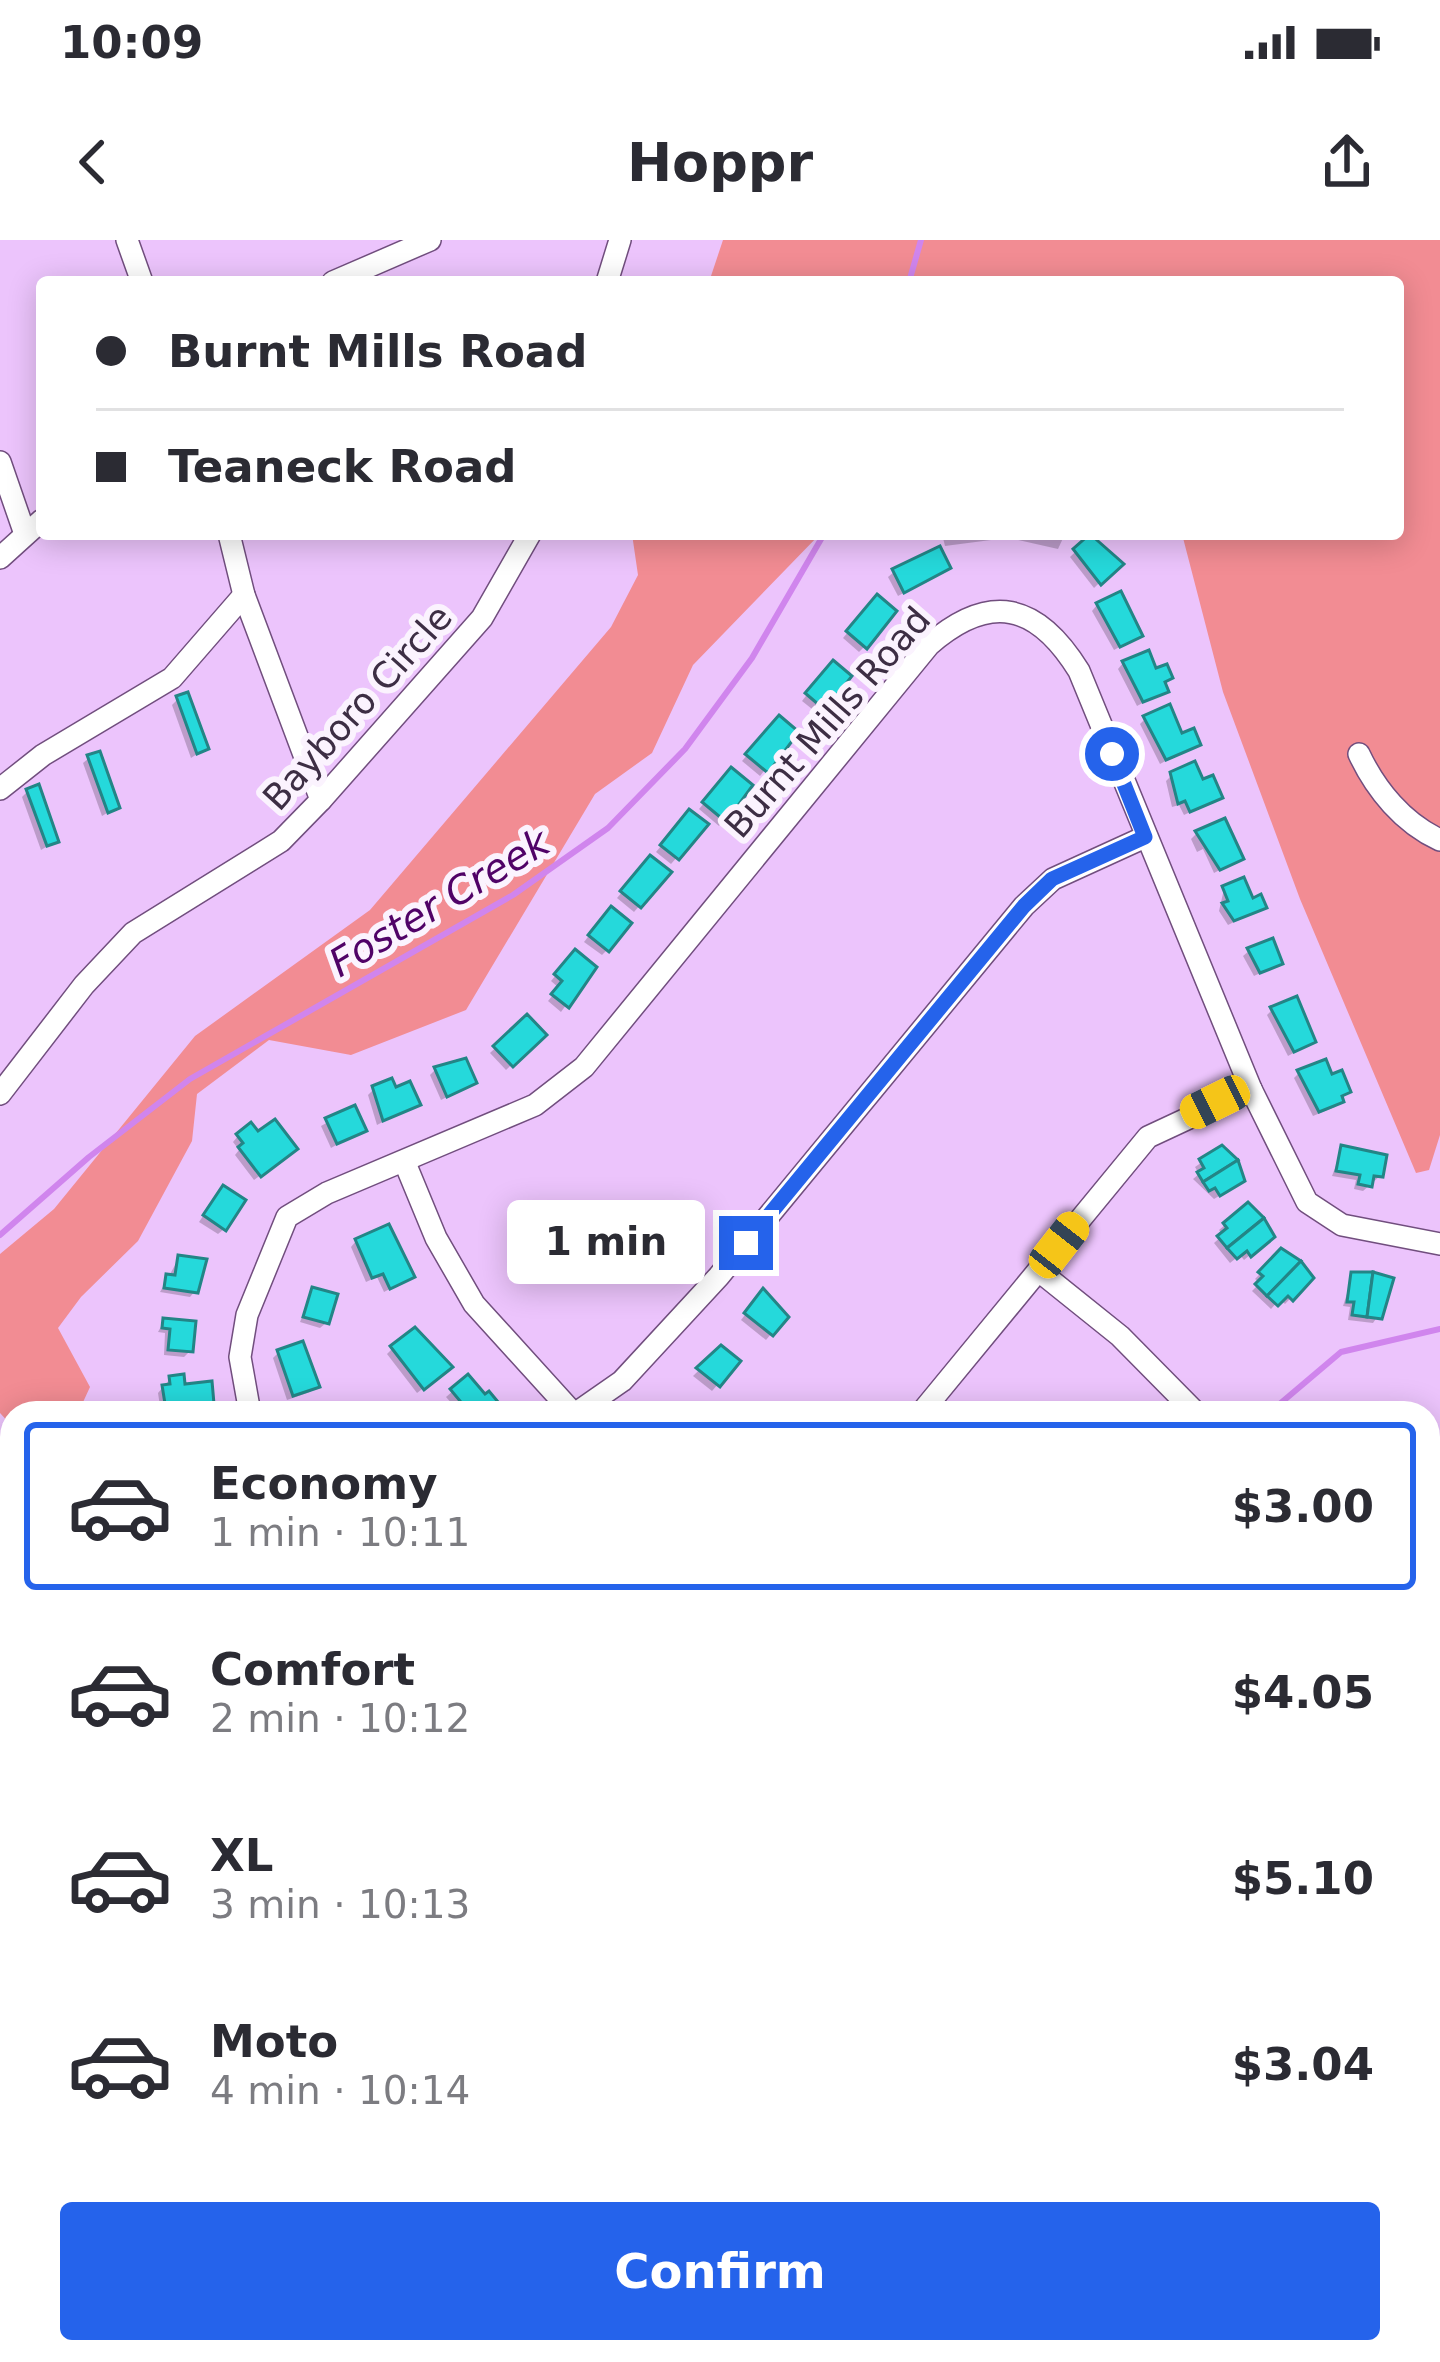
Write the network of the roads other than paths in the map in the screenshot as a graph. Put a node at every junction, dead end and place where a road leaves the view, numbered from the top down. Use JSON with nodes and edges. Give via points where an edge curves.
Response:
{"nodes":[{"id":1,"x":127,"y":240,"type":"edge"},
{"id":2,"x":430,"y":240,"type":"edge"},
{"id":3,"x":620,"y":240,"type":"edge"},
{"id":4,"x":140,"y":276,"type":"edge"},
{"id":5,"x":347,"y":276,"type":"edge"},
{"id":6,"x":609,"y":276,"type":"edge"},
{"id":7,"x":0,"y":462,"type":"edge"},
{"id":8,"x":33,"y":527,"type":"edge"},
{"id":9,"x":235,"y":540,"type":"edge"},
{"id":10,"x":527,"y":540,"type":"edge"},
{"id":11,"x":0,"y":559,"type":"edge"},
{"id":12,"x":244,"y":595,"type":"junction"},
{"id":13,"x":1359,"y":754,"type":"dead end"},
{"id":14,"x":0,"y":789,"type":"edge"},
{"id":15,"x":321,"y":800,"type":"junction"},
{"id":16,"x":1145,"y":837,"type":"junction"},
{"id":17,"x":1440,"y":841,"type":"edge"},
{"id":18,"x":1251,"y":1089,"type":"junction"},
{"id":19,"x":0,"y":1094,"type":"edge"},
{"id":20,"x":405,"y":1163,"type":"junction"},
{"id":21,"x":1440,"y":1244,"type":"edge"},
{"id":22,"x":1039,"y":1270,"type":"junction"},
{"id":23,"x":248,"y":1401,"type":"edge"},
{"id":24,"x":564,"y":1401,"type":"edge"},
{"id":25,"x":593,"y":1401,"type":"edge"},
{"id":26,"x":931,"y":1401,"type":"edge"},
{"id":27,"x":1184,"y":1401,"type":"edge"}],
"edges":[{"from":1,"to":4,"type":"street"},
{"from":2,"to":5,"type":"street"},
{"from":3,"to":6,"type":"street"},
{"from":7,"to":8,"type":"street"},
{"from":8,"to":11,"type":"street"},
{"from":9,"to":12,"type":"street"},
{"from":10,"to":15,"type":"street","name":"Bayboro Circle","via":[[482,618]]},
{"from":12,"to":14,"type":"street","via":[[172,678]]},
{"from":12,"to":15,"type":"street"},
{"from":13,"to":17,"type":"street","via":[[1402,816]]},
{"from":15,"to":19,"type":"street","name":"Bayboro Circle","via":[[281,841],[134,933]]},
{"from":16,"to":18,"type":"street","name":"Burnt Mills Road"},
{"from":16,"to":20,"type":"street","name":"Burnt Mills Road","via":[[1061,641],[1032,619],[995,609],[961,617],[929,645],[584,1066],[535,1106]]},
{"from":16,"to":25,"type":"street","via":[[1052,879],[1024,906],[718,1276],[622,1381]]},
{"from":18,"to":21,"type":"street","name":"Burnt Mills Road","via":[[1306,1202],[1342,1225]]},
{"from":18,"to":22,"type":"street","via":[[1148,1137]]},
{"from":20,"to":23,"type":"street","name":"Burnt Mills Road","via":[[287,1217],[247,1316],[240,1358]]},
{"from":20,"to":24,"type":"street","via":[[474,1304]]},
{"from":22,"to":26,"type":"street"},
{"from":22,"to":27,"type":"street"}]}
